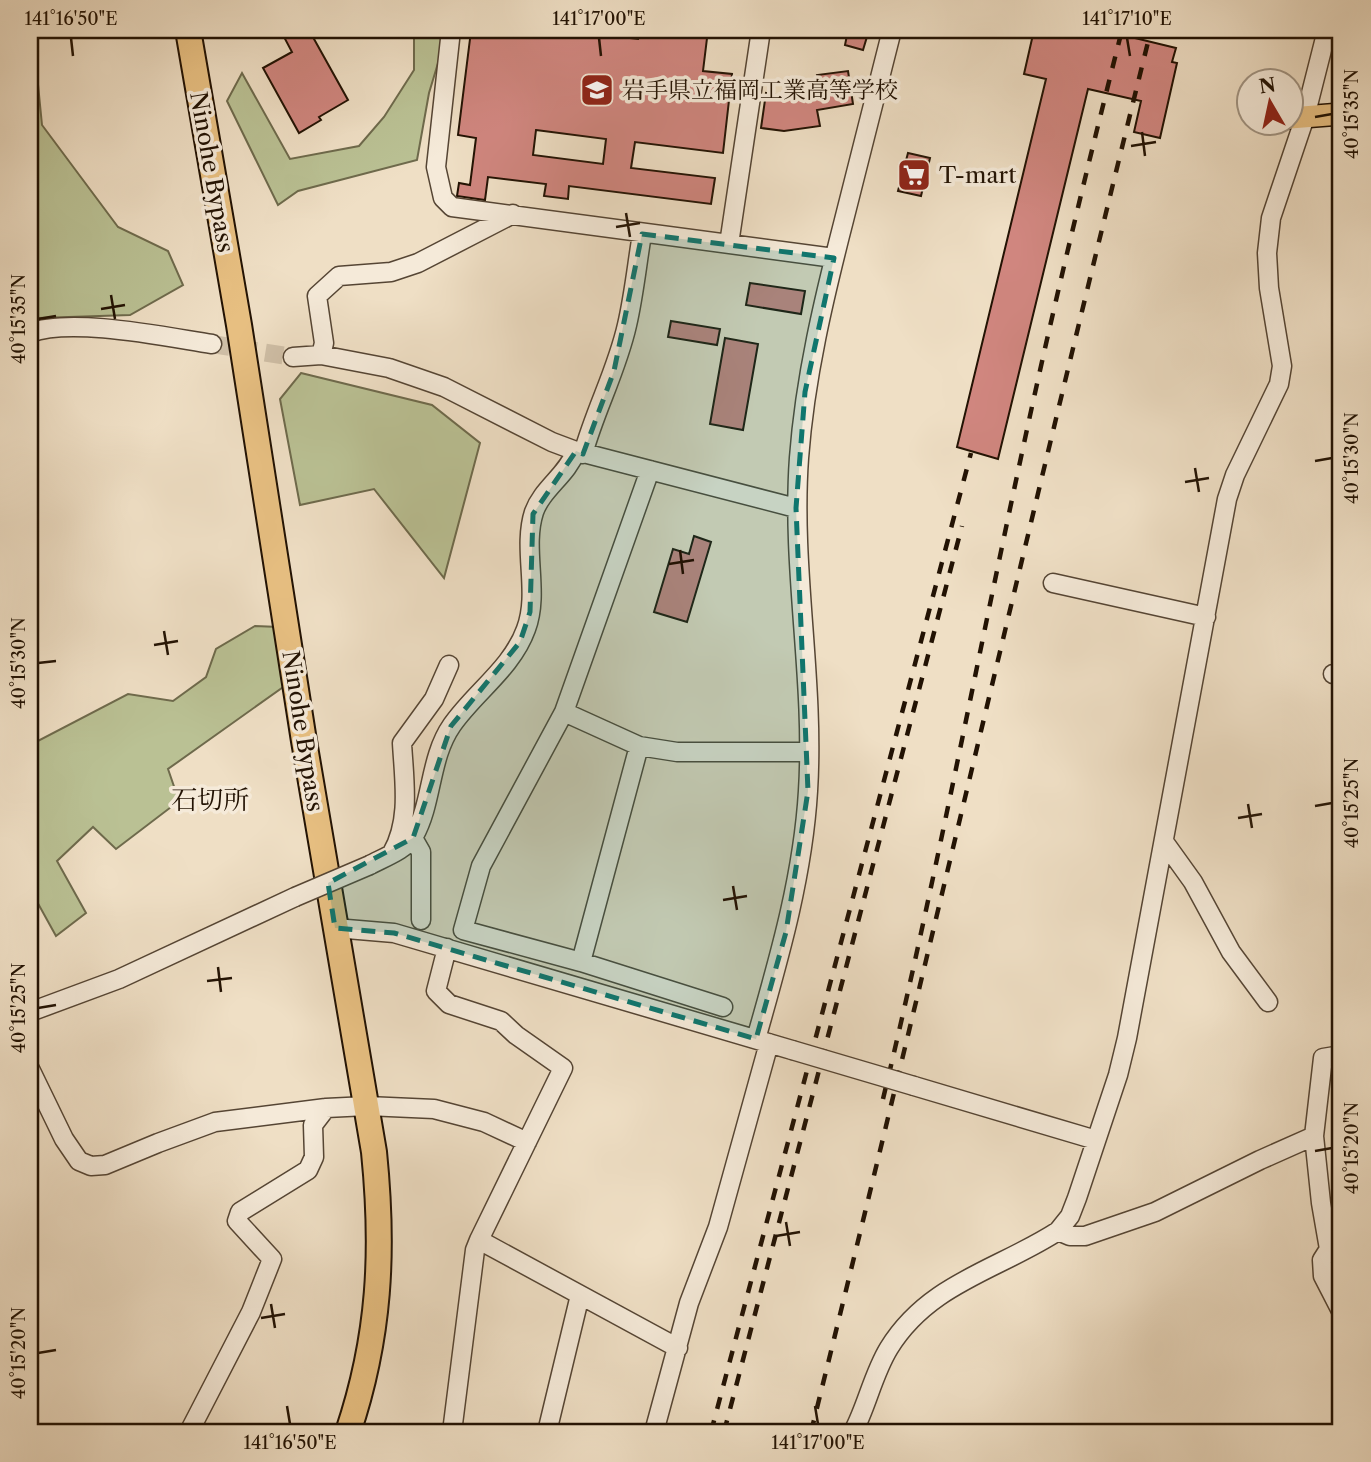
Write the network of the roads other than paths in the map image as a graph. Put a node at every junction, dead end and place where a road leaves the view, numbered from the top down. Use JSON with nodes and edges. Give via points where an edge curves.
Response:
{"nodes":[{"id":1,"x":188,"y":30,"type":"edge"},
{"id":2,"x":451,"y":30,"type":"edge"},
{"id":3,"x":761,"y":30,"type":"edge"},
{"id":4,"x":892,"y":30,"type":"edge"},
{"id":5,"x":1327,"y":30,"type":"edge"},
{"id":6,"x":1304,"y":99,"type":"edge"},
{"id":7,"x":1341,"y":114,"type":"edge"},
{"id":8,"x":1304,"y":117,"type":"edge"},
{"id":9,"x":1293,"y":136,"type":"edge"},
{"id":10,"x":513,"y":214,"type":"junction"},
{"id":11,"x":642,"y":234,"type":"junction"},
{"id":12,"x":729,"y":244,"type":"junction"},
{"id":13,"x":834,"y":258,"type":"junction"},
{"id":14,"x":30,"y":333,"type":"edge"},
{"id":15,"x":212,"y":344,"type":"tunnel mouth"},
{"id":16,"x":321,"y":355,"type":"junction"},
{"id":17,"x":293,"y":357,"type":"tunnel mouth"},
{"id":18,"x":579,"y":453,"type":"junction"},
{"id":19,"x":650,"y":470,"type":"junction"},
{"id":20,"x":796,"y":508,"type":"junction"},
{"id":21,"x":1053,"y":583,"type":"dead end"},
{"id":22,"x":1206,"y":617,"type":"junction"},
{"id":23,"x":449,"y":665,"type":"dead end"},
{"id":24,"x":564,"y":712,"type":"junction"},
{"id":25,"x":639,"y":746,"type":"junction"},
{"id":26,"x":808,"y":752,"type":"junction"},
{"id":27,"x":413,"y":838,"type":"junction"},
{"id":28,"x":1165,"y":843,"type":"junction"},
{"id":29,"x":392,"y":853,"type":"junction"},
{"id":30,"x":421,"y":920,"type":"dead end"},
{"id":31,"x":335,"y":928,"type":"junction"},
{"id":32,"x":446,"y":948,"type":"junction"},
{"id":33,"x":581,"y":962,"type":"junction"},
{"id":34,"x":1268,"y":1002,"type":"dead end"},
{"id":35,"x":723,"y":1007,"type":"dead end"},
{"id":36,"x":30,"y":1012,"type":"edge"},
{"id":37,"x":763,"y":1041,"type":"junction"},
{"id":38,"x":1341,"y":1055,"type":"edge"},
{"id":39,"x":30,"y":1069,"type":"edge"},
{"id":40,"x":367,"y":1106,"type":"junction"},
{"id":41,"x":326,"y":1108,"type":"junction"},
{"id":42,"x":1314,"y":1136,"type":"junction"},
{"id":43,"x":1096,"y":1140,"type":"junction"},
{"id":44,"x":527,"y":1142,"type":"junction"},
{"id":45,"x":1058,"y":1231,"type":"junction"},
{"id":46,"x":479,"y":1240,"type":"junction"},
{"id":47,"x":580,"y":1295,"type":"junction"},
{"id":48,"x":1341,"y":1311,"type":"edge"},
{"id":49,"x":678,"y":1348,"type":"junction"},
{"id":50,"x":853,"y":1431,"type":"edge"},
{"id":51,"x":189,"y":1432,"type":"edge"},
{"id":52,"x":348,"y":1432,"type":"edge"},
{"id":53,"x":452,"y":1432,"type":"edge"},
{"id":54,"x":547,"y":1432,"type":"edge"},
{"id":55,"x":654,"y":1432,"type":"edge"}],
"edges":[{"from":1,"to":31,"type":"highway","name":"Ninohe Bypass"},
{"from":2,"to":10,"type":"street","via":[[436,167],[443,198],[452,207]]},
{"from":3,"to":12,"type":"street"},
{"from":4,"to":13,"type":"street"},
{"from":5,"to":6,"type":"street"},
{"from":7,"to":8,"type":"main road"},
{"from":9,"to":22,"type":"street","via":[[1271,218],[1267,253],[1282,366],[1279,384],[1227,499]]},
{"from":10,"to":11,"type":"street"},
{"from":10,"to":16,"type":"street","via":[[418,263],[391,272],[339,276],[317,296],[324,343]]},
{"from":11,"to":12,"type":"street"},
{"from":11,"to":18,"type":"street","via":[[627,325],[614,371]]},
{"from":12,"to":13,"type":"street"},
{"from":13,"to":20,"type":"street","via":[[805,393]]},
{"from":14,"to":15,"type":"street","via":[[71,327]]},
{"from":16,"to":17,"type":"street"},
{"from":16,"to":18,"type":"street","via":[[389,369],[444,387]]},
{"from":18,"to":19,"type":"street"},
{"from":18,"to":27,"type":"street","via":[[533,514],[527,627],[490,684],[451,726]]},
{"from":19,"to":20,"type":"street"},
{"from":19,"to":24,"type":"street"},
{"from":20,"to":26,"type":"street"},
{"from":21,"to":22,"type":"street"},
{"from":22,"to":28,"type":"street"},
{"from":23,"to":29,"type":"street","via":[[434,699],[402,743],[405,812]]},
{"from":24,"to":25,"type":"street"},
{"from":24,"to":33,"type":"street","via":[[481,866],[463,930]]},
{"from":25,"to":26,"type":"street","via":[[677,752]]},
{"from":25,"to":33,"type":"street"},
{"from":26,"to":37,"type":"street","via":[[801,856]]},
{"from":27,"to":29,"type":"street"},
{"from":27,"to":30,"type":"street","via":[[421,852]]},
{"from":28,"to":34,"type":"street","via":[[1193,882],[1231,952]]},
{"from":28,"to":43,"type":"street","via":[[1127,1038]]},
{"from":29,"to":36,"type":"street","bridge":true,"via":[[119,979]]},
{"from":31,"to":32,"type":"street","via":[[394,933]]},
{"from":31,"to":40,"type":"highway","name":"Ninohe Bypass"},
{"from":32,"to":37,"type":"street"},
{"from":32,"to":44,"type":"street","via":[[436,991],[449,1004],[501,1021],[563,1068]]},
{"from":33,"to":35,"type":"street"},
{"from":37,"to":43,"type":"street","bridge":true},
{"from":37,"to":49,"type":"street","via":[[718,1227],[689,1303]]},
{"from":38,"to":42,"type":"street","via":[[1323,1058]]},
{"from":39,"to":41,"type":"street","via":[[64,1139],[79,1161],[91,1166],[105,1166],[215,1122]]},
{"from":40,"to":41,"type":"street"},
{"from":40,"to":44,"type":"street","via":[[434,1109],[484,1122]]},
{"from":40,"to":52,"type":"highway","name":"Ninohe Bypass","via":[[379,1206],[378,1288],[364,1377]]},
{"from":41,"to":51,"type":"street","via":[[313,1125],[314,1157],[308,1170],[240,1212],[237,1221],[272,1259],[251,1312]]},
{"from":42,"to":45,"type":"street","via":[[1155,1212],[1085,1236]]},
{"from":42,"to":48,"type":"street","via":[[1329,1249],[1322,1260],[1322,1276]]},
{"from":43,"to":45,"type":"street","via":[[1070,1216]]},
{"from":44,"to":46,"type":"street"},
{"from":45,"to":50,"type":"street","via":[[932,1298],[888,1350]]},
{"from":46,"to":47,"type":"street"},
{"from":46,"to":53,"type":"street"},
{"from":47,"to":49,"type":"street"},
{"from":47,"to":54,"type":"street"},
{"from":49,"to":55,"type":"street"}]}
